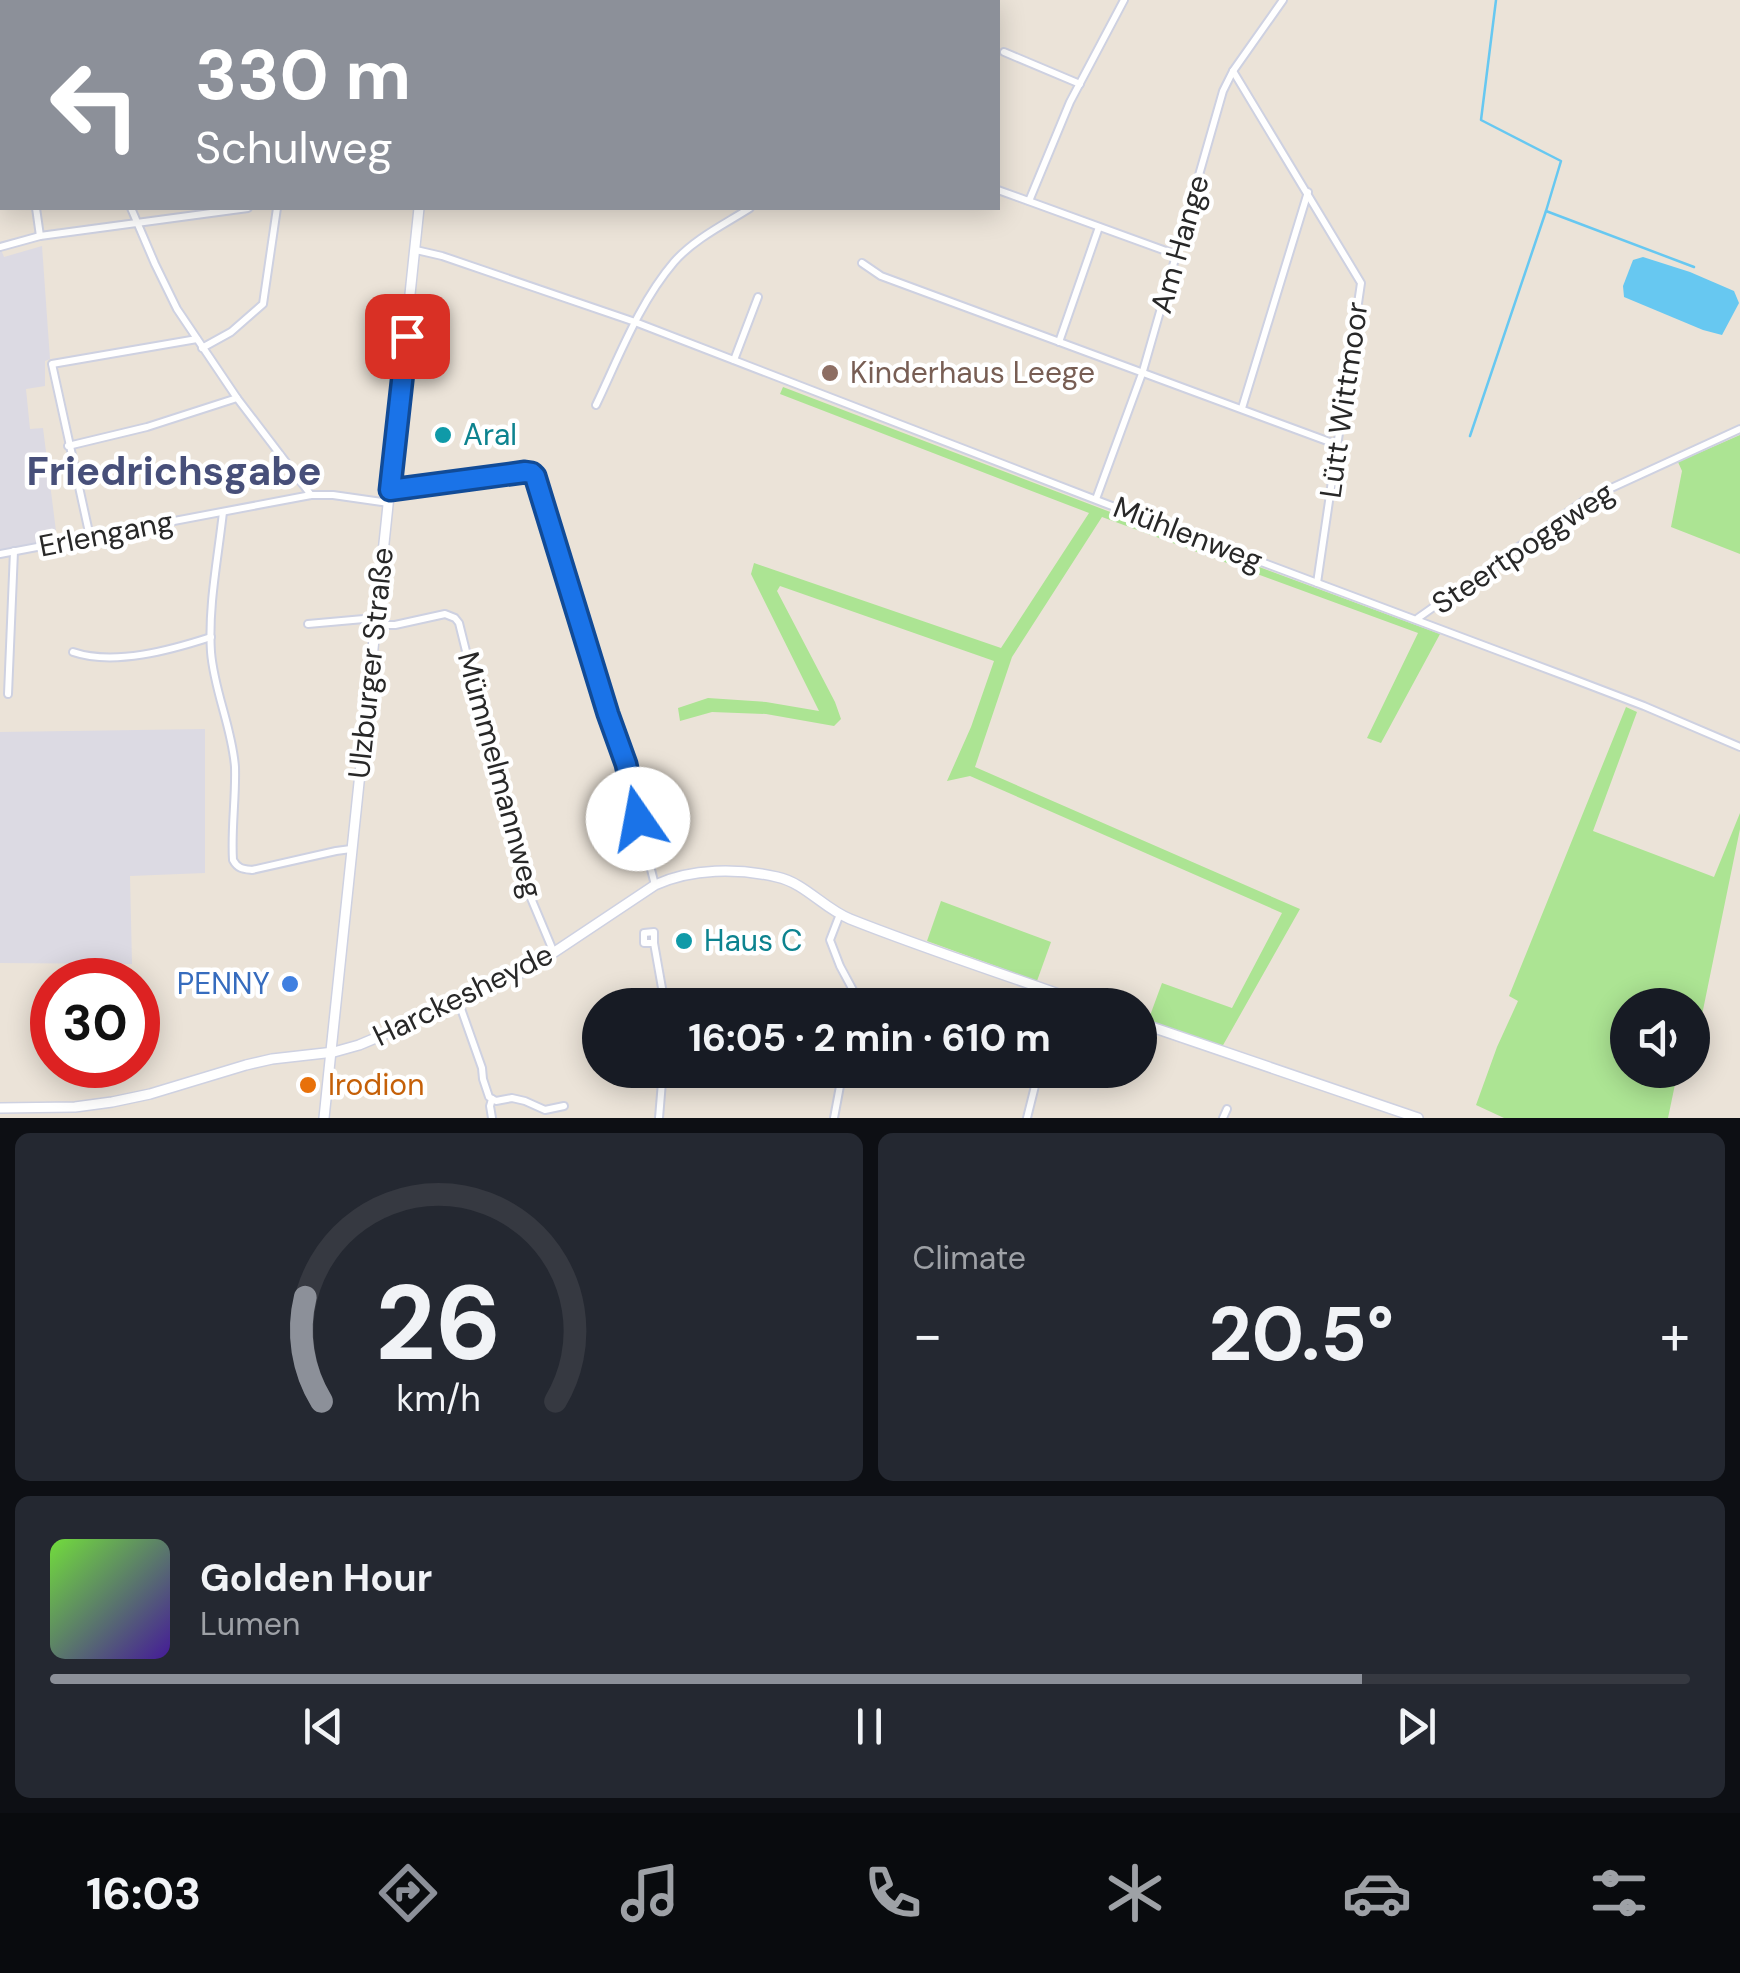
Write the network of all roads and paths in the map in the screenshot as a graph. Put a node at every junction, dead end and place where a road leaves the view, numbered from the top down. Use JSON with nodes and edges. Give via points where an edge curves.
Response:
{"nodes":[{"id":1,"x":1124,"y":0,"type":"edge"},
{"id":2,"x":1283,"y":0,"type":"edge"},
{"id":3,"x":1004,"y":52,"type":"dead end"},
{"id":4,"x":1234,"y":71,"type":"junction"},
{"id":5,"x":1080,"y":84,"type":"junction"},
{"id":6,"x":1000,"y":191,"type":"edge"},
{"id":7,"x":1308,"y":192,"type":"junction"},
{"id":8,"x":1029,"y":201,"type":"junction"},
{"id":9,"x":36,"y":210,"type":"edge"},
{"id":10,"x":133,"y":210,"type":"edge"},
{"id":11,"x":232,"y":210,"type":"edge"},
{"id":12,"x":277,"y":210,"type":"edge"},
{"id":13,"x":419,"y":210,"type":"edge"},
{"id":14,"x":747,"y":210,"type":"edge"},
{"id":15,"x":137,"y":222,"type":"junction"},
{"id":16,"x":1100,"y":227,"type":"junction"},
{"id":17,"x":40,"y":236,"type":"junction"},
{"id":18,"x":0,"y":248,"type":"edge"},
{"id":19,"x":416,"y":250,"type":"junction"},
{"id":20,"x":1177,"y":255,"type":"junction"},
{"id":21,"x":862,"y":263,"type":"dead end"},
{"id":22,"x":758,"y":297,"type":"dead end"},
{"id":23,"x":635,"y":322,"type":"junction"},
{"id":24,"x":197,"y":340,"type":"junction"},
{"id":25,"x":1060,"y":342,"type":"junction"},
{"id":26,"x":202,"y":348,"type":"junction"},
{"id":27,"x":734,"y":360,"type":"junction"},
{"id":28,"x":1142,"y":371,"type":"junction"},
{"id":29,"x":238,"y":398,"type":"junction"},
{"id":30,"x":596,"y":405,"type":"dead end"},
{"id":31,"x":1242,"y":408,"type":"junction"},
{"id":32,"x":1740,"y":429,"type":"edge"},
{"id":33,"x":1338,"y":445,"type":"junction"},
{"id":34,"x":68,"y":446,"type":"junction"},
{"id":35,"x":390,"y":490,"type":"junction"},
{"id":36,"x":311,"y":495,"type":"junction"},
{"id":37,"x":1096,"y":500,"type":"junction"},
{"id":38,"x":388,"y":503,"type":"junction"},
{"id":39,"x":223,"y":512,"type":"junction"},
{"id":40,"x":90,"y":537,"type":"junction"},
{"id":41,"x":14,"y":552,"type":"junction"},
{"id":42,"x":0,"y":554,"type":"edge"},
{"id":43,"x":1316,"y":583,"type":"junction"},
{"id":44,"x":1417,"y":619,"type":"junction"},
{"id":45,"x":375,"y":621,"type":"junction"},
{"id":46,"x":308,"y":624,"type":"dead end"},
{"id":47,"x":211,"y":637,"type":"junction"},
{"id":48,"x":73,"y":652,"type":"dead end"},
{"id":49,"x":8,"y":694,"type":"dead end"},
{"id":50,"x":1740,"y":748,"type":"edge"},
{"id":51,"x":351,"y":849,"type":"junction"},
{"id":52,"x":656,"y":885,"type":"junction"},
{"id":53,"x":840,"y":914,"type":"junction"},
{"id":54,"x":654,"y":943,"type":"dead end"},
{"id":55,"x":554,"y":954,"type":"junction"},
{"id":56,"x":662,"y":988,"type":"edge"},
{"id":57,"x":852,"y":988,"type":"edge"},
{"id":58,"x":1042,"y":988,"type":"edge"},
{"id":59,"x":459,"y":1003,"type":"junction"},
{"id":60,"x":1157,"y":1029,"type":"edge"},
{"id":61,"x":330,"y":1052,"type":"junction"},
{"id":62,"x":662,"y":1088,"type":"edge"},
{"id":63,"x":840,"y":1088,"type":"edge"},
{"id":64,"x":1034,"y":1088,"type":"edge"},
{"id":65,"x":492,"y":1100,"type":"junction"},
{"id":66,"x":564,"y":1106,"type":"dead end"},
{"id":67,"x":0,"y":1108,"type":"edge"},
{"id":68,"x":1226,"y":1109,"type":"dead end"},
{"id":69,"x":76,"y":1112,"type":"edge"},
{"id":70,"x":324,"y":1118,"type":"edge"},
{"id":71,"x":492,"y":1118,"type":"edge"},
{"id":72,"x":659,"y":1118,"type":"edge"},
{"id":73,"x":834,"y":1118,"type":"edge"},
{"id":74,"x":1027,"y":1118,"type":"edge"},
{"id":75,"x":1223,"y":1118,"type":"edge"},
{"id":76,"x":1418,"y":1118,"type":"edge"}],
"edges":[{"from":1,"to":5,"type":"street"},
{"from":2,"to":4,"type":"street","name":"Am Hange"},
{"from":3,"to":5,"type":"street"},
{"from":4,"to":7,"type":"street","name":"Lütt Wittmoor"},
{"from":4,"to":20,"type":"street","name":"Am Hange"},
{"from":5,"to":8,"type":"street"},
{"from":6,"to":8,"type":"street"},
{"from":7,"to":31,"type":"street"},
{"from":7,"to":33,"type":"street","name":"Lütt Wittmoor","via":[[1362,283]]},
{"from":8,"to":16,"type":"street"},
{"from":9,"to":17,"type":"street"},
{"from":10,"to":15,"type":"street"},
{"from":11,"to":15,"type":"street"},
{"from":12,"to":26,"type":"street","via":[[264,304]]},
{"from":13,"to":19,"type":"main road","name":"Ulzburger Straße"},
{"from":14,"to":23,"type":"street","via":[[676,259]]},
{"from":15,"to":17,"type":"street"},
{"from":15,"to":24,"type":"street"},
{"from":16,"to":20,"type":"street"},
{"from":16,"to":25,"type":"street"},
{"from":17,"to":18,"type":"street"},
{"from":19,"to":23,"type":"street","name":"Mühlenweg"},
{"from":19,"to":35,"type":"main road","name":"Ulzburger Straße"},
{"from":20,"to":28,"type":"street","name":"Am Hange"},
{"from":21,"to":25,"type":"street","via":[[881,276]]},
{"from":22,"to":27,"type":"street"},
{"from":23,"to":27,"type":"street","name":"Mühlenweg"},
{"from":23,"to":30,"type":"street"},
{"from":24,"to":26,"type":"street"},
{"from":24,"to":34,"type":"street","via":[[52,364]]},
{"from":25,"to":28,"type":"street"},
{"from":26,"to":29,"type":"street"},
{"from":27,"to":37,"type":"street","name":"Mühlenweg"},
{"from":28,"to":31,"type":"street"},
{"from":28,"to":37,"type":"street","name":"Am Hange"},
{"from":29,"to":34,"type":"street"},
{"from":29,"to":36,"type":"street"},
{"from":31,"to":33,"type":"street"},
{"from":32,"to":44,"type":"street","name":"Steertpoggweg","via":[[1585,500]]},
{"from":33,"to":43,"type":"street","name":"Lütt Wittmoor"},
{"from":34,"to":40,"type":"street"},
{"from":35,"to":38,"type":"main road","name":"Ulzburger Straße"},
{"from":35,"to":52,"type":"street","via":[[535,476],[626,764]]},
{"from":36,"to":38,"type":"street","name":"Erlengang"},
{"from":36,"to":39,"type":"street","name":"Erlengang"},
{"from":37,"to":43,"type":"street","name":"Mühlenweg"},
{"from":38,"to":45,"type":"main road","name":"Ulzburger Straße"},
{"from":39,"to":40,"type":"street","name":"Erlengang"},
{"from":39,"to":47,"type":"street"},
{"from":40,"to":41,"type":"street","name":"Erlengang"},
{"from":41,"to":42,"type":"street","name":"Erlengang"},
{"from":41,"to":49,"type":"street"},
{"from":43,"to":44,"type":"street","name":"Mühlenweg"},
{"from":44,"to":50,"type":"street","name":"Mühlenweg"},
{"from":45,"to":46,"type":"street","name":"Mümmelmannweg"},
{"from":45,"to":51,"type":"main road","name":"Ulzburger Straße"},
{"from":45,"to":55,"type":"street","name":"Mümmelmannweg","via":[[396,625],[444,614],[459,623],[517,856]]},
{"from":47,"to":48,"type":"street","via":[[112,658]]},
{"from":47,"to":51,"type":"street","via":[[234,764],[236,866],[252,870]]},
{"from":51,"to":61,"type":"main road","name":"Ulzburger Straße"},
{"from":52,"to":53,"type":"main road","name":"Harckesheyde","via":[[695,873],[761,874],[792,882]]},
{"from":52,"to":55,"type":"main road","name":"Harckesheyde"},
{"from":53,"to":57,"type":"street","via":[[830,940]]},
{"from":53,"to":58,"type":"main road","name":"Harckesheyde"},
{"from":54,"to":56,"type":"street"},
{"from":55,"to":59,"type":"main road","name":"Harckesheyde"},
{"from":59,"to":61,"type":"main road","name":"Harckesheyde"},
{"from":59,"to":65,"type":"street"},
{"from":60,"to":76,"type":"main road"},
{"from":61,"to":69,"type":"main road","name":"Harckesheyde","via":[[233,1068]]},
{"from":61,"to":70,"type":"main road","name":"Ulzburger Straße"},
{"from":62,"to":72,"type":"street"},
{"from":63,"to":73,"type":"street"},
{"from":64,"to":74,"type":"street"},
{"from":65,"to":66,"type":"street","via":[[518,1099],[545,1110]]},
{"from":65,"to":71,"type":"street"},
{"from":67,"to":69,"type":"main road","name":"Harckesheyde"},
{"from":68,"to":75,"type":"street"}]}
